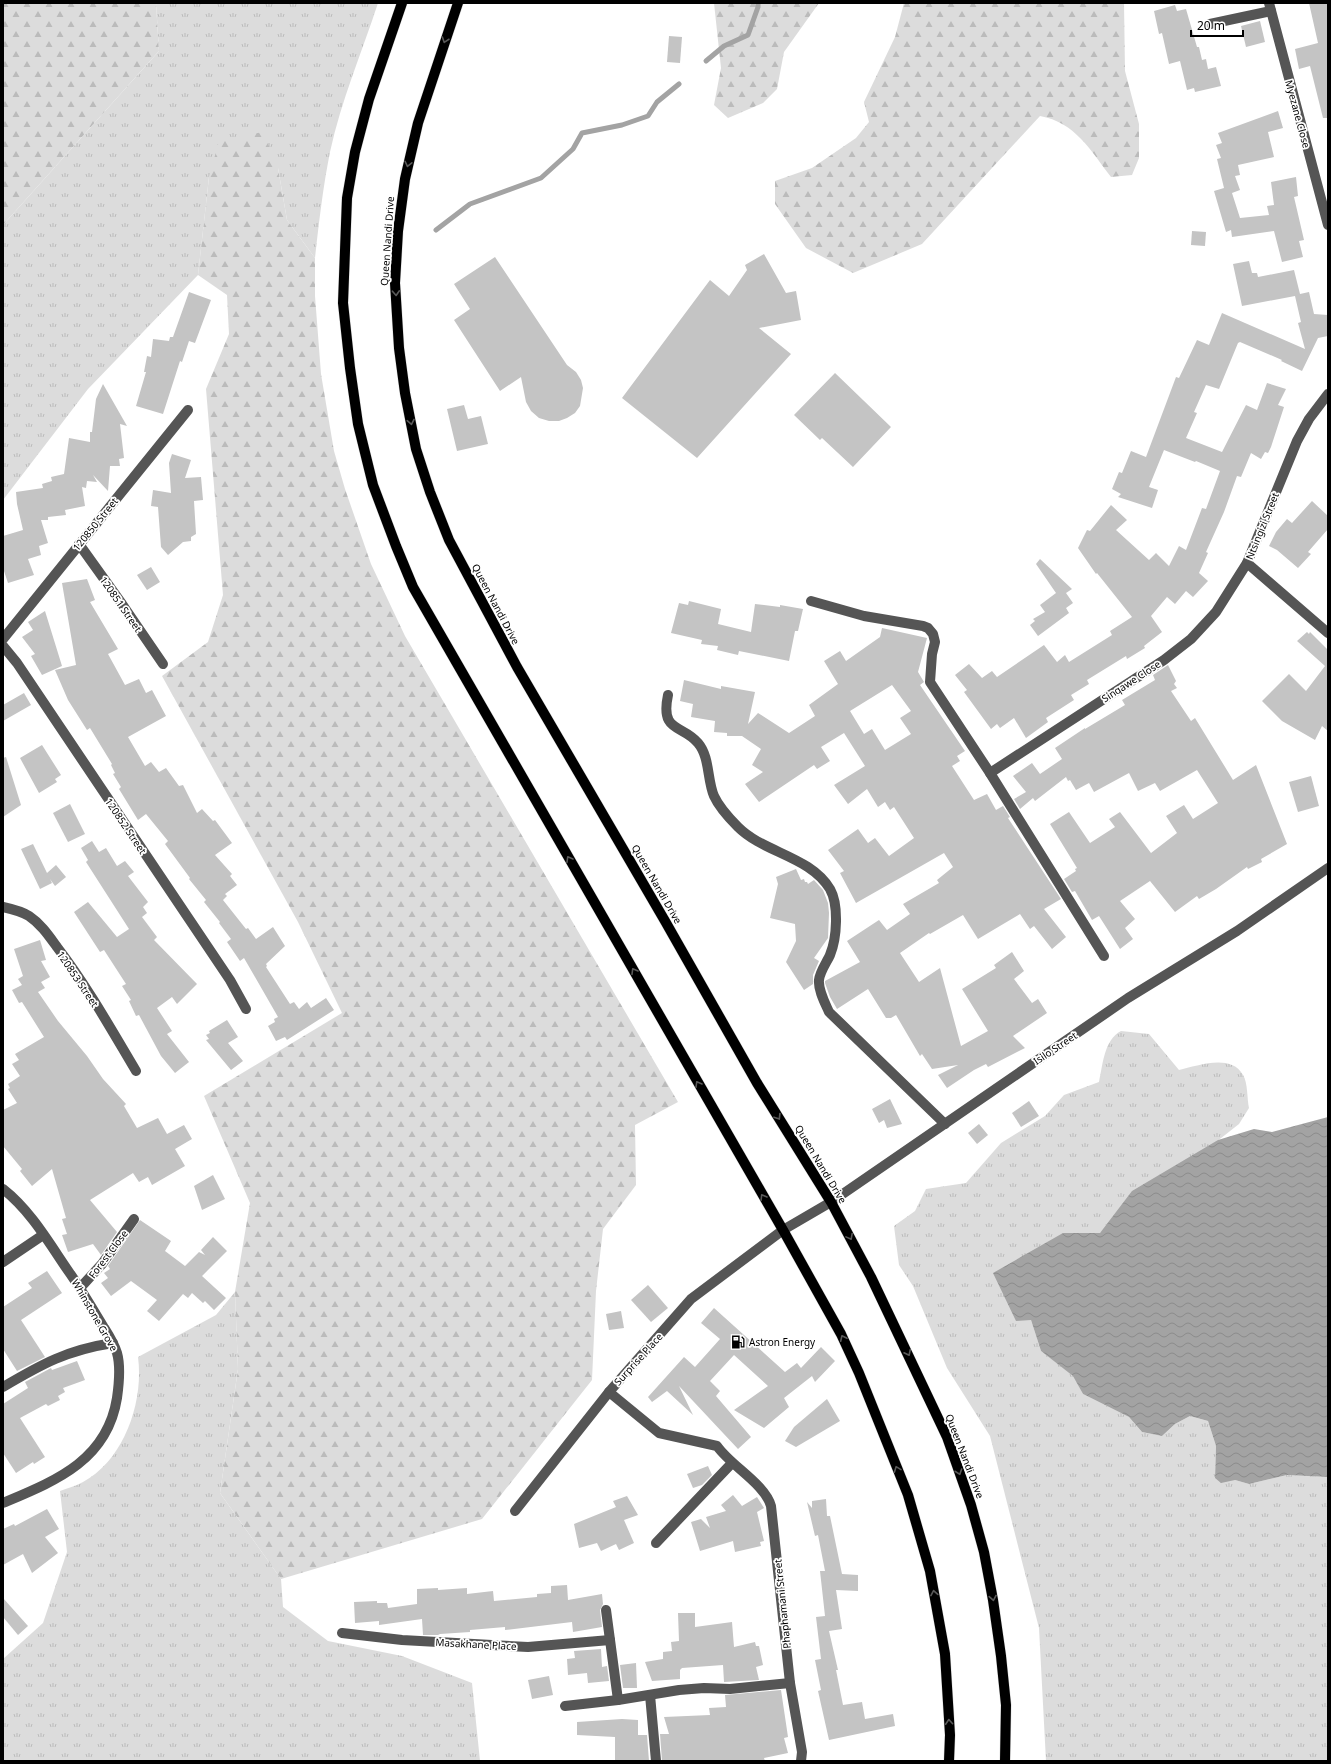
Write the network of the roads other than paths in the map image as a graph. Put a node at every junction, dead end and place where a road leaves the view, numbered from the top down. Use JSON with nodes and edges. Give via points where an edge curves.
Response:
{"nodes":[{"id":1,"x":402,"y":3,"type":"edge"},
{"id":2,"x":458,"y":3,"type":"edge"},
{"id":3,"x":1270,"y":7,"type":"edge"},
{"id":4,"x":1210,"y":24,"type":"dead end"},
{"id":5,"x":1328,"y":225,"type":"edge"},
{"id":6,"x":1328,"y":394,"type":"edge"},
{"id":7,"x":188,"y":410,"type":"dead end"},
{"id":8,"x":79,"y":544,"type":"junction"},
{"id":9,"x":1247,"y":563,"type":"junction"},
{"id":10,"x":811,"y":601,"type":"dead end"},
{"id":11,"x":1328,"y":633,"type":"edge"},
{"id":12,"x":3,"y":639,"type":"edge"},
{"id":13,"x":3,"y":646,"type":"edge"},
{"id":14,"x":163,"y":664,"type":"dead end"},
{"id":15,"x":668,"y":695,"type":"dead end"},
{"id":16,"x":990,"y":773,"type":"junction"},
{"id":17,"x":1328,"y":868,"type":"edge"},
{"id":18,"x":3,"y":907,"type":"edge"},
{"id":19,"x":1104,"y":956,"type":"dead end"},
{"id":20,"x":246,"y":1009,"type":"dead end"},
{"id":21,"x":136,"y":1070,"type":"dead end"},
{"id":22,"x":945,"y":1124,"type":"junction"},
{"id":23,"x":3,"y":1189,"type":"edge"},
{"id":24,"x":831,"y":1202,"type":"junction"},
{"id":25,"x":134,"y":1219,"type":"dead end"},
{"id":26,"x":783,"y":1230,"type":"junction"},
{"id":27,"x":43,"y":1235,"type":"junction"},
{"id":28,"x":3,"y":1262,"type":"edge"},
{"id":29,"x":80,"y":1288,"type":"junction"},
{"id":30,"x":113,"y":1343,"type":"junction"},
{"id":31,"x":3,"y":1386,"type":"edge"},
{"id":32,"x":609,"y":1392,"type":"junction"},
{"id":33,"x":732,"y":1463,"type":"junction"},
{"id":34,"x":3,"y":1504,"type":"edge"},
{"id":35,"x":515,"y":1511,"type":"dead end"},
{"id":36,"x":656,"y":1543,"type":"dead end"},
{"id":37,"x":606,"y":1610,"type":"dead end"},
{"id":38,"x":342,"y":1633,"type":"dead end"},
{"id":39,"x":610,"y":1640,"type":"junction"},
{"id":40,"x":790,"y":1683,"type":"junction"},
{"id":41,"x":650,"y":1695,"type":"junction"},
{"id":42,"x":618,"y":1700,"type":"junction"},
{"id":43,"x":565,"y":1706,"type":"dead end"},
{"id":44,"x":656,"y":1761,"type":"edge"},
{"id":45,"x":800,"y":1761,"type":"edge"},
{"id":46,"x":949,"y":1761,"type":"edge"},
{"id":47,"x":1005,"y":1761,"type":"edge"}],
"edges":[{"from":26,"to":1,"type":"main road","one_way":true,"via":[[413,587],[373,485],[358,424],[343,303],[347,198],[355,152],[369,99]]},
{"from":2,"to":24,"type":"main road","name":"Queen Nandi Drive","one_way":true,"via":[[418,123],[405,179],[398,231],[395,283],[399,348],[416,448],[448,540],[517,667],[757,1083]]},
{"from":3,"to":4,"type":"street"},
{"from":3,"to":5,"type":"street","name":"Myezane Close"},
{"from":6,"to":9,"type":"street","name":"Ntsingizi Street","via":[[1309,419],[1297,441]]},
{"from":7,"to":8,"type":"street","name":"120850 Street"},
{"from":8,"to":12,"type":"street","name":"120850 Street"},
{"from":8,"to":14,"type":"street","name":"120851 Street"},
{"from":9,"to":11,"type":"street","name":"Ntsingizi Street"},
{"from":9,"to":16,"type":"street","name":"Sinqawe Close","via":[[1219,608],[1191,639],[1164,660]]},
{"from":10,"to":16,"type":"street","via":[[864,616],[928,628],[935,642],[930,682]]},
{"from":13,"to":20,"type":"street","name":"120852 Street","via":[[225,973]]},
{"from":15,"to":22,"type":"street","via":[[666,706],[669,720],[674,727],[700,746],[714,796],[722,810],[751,837],[806,867],[818,875],[830,889],[837,912],[835,932],[831,953],[819,980],[822,998],[829,1012]]},
{"from":16,"to":19,"type":"street"},
{"from":17,"to":22,"type":"street","name":"Isilo Street","via":[[1237,931],[1128,998]]},
{"from":18,"to":21,"type":"street","name":"120853 Street","via":[[28,915],[40,926],[68,961]]},
{"from":22,"to":24,"type":"street","name":"Isilo Street"},
{"from":23,"to":27,"type":"street","name":"Whinstone Grove","via":[[27,1211]]},
{"from":24,"to":26,"type":"street","name":"Isilo Street"},
{"from":24,"to":47,"type":"main road","name":"Queen Nandi Drive","one_way":true,"via":[[917,1372],[947,1437],[971,1505],[984,1552],[1001,1656],[1006,1705]]},
{"from":25,"to":29,"type":"street","name":"Forest Close","via":[[102,1264]]},
{"from":26,"to":32,"type":"street","name":"Surprise Place","via":[[691,1299]]},
{"from":46,"to":26,"type":"main road","one_way":true,"via":[[945,1654],[930,1571],[908,1495],[841,1334]]},
{"from":27,"to":28,"type":"street"},
{"from":27,"to":29,"type":"street","name":"Whinstone Grove"},
{"from":29,"to":30,"type":"street","name":"Whinstone Grove"},
{"from":30,"to":31,"type":"street","via":[[69,1352]]},
{"from":30,"to":34,"type":"street","name":"Whinstone Grove","via":[[117,1354],[118,1389],[110,1423],[102,1440],[65,1474]]},
{"from":32,"to":33,"type":"street","name":"Phaphamani Street","via":[[659,1433],[717,1446]]},
{"from":32,"to":35,"type":"street","name":"Surprise Place"},
{"from":33,"to":36,"type":"street"},
{"from":33,"to":40,"type":"street","name":"Phaphamani Street","via":[[764,1491],[771,1506]]},
{"from":37,"to":39,"type":"street"},
{"from":38,"to":39,"type":"street","name":"Masakhane Place","via":[[402,1640],[528,1647]]},
{"from":39,"to":42,"type":"street"},
{"from":40,"to":41,"type":"street","via":[[730,1689],[679,1690]]},
{"from":40,"to":45,"type":"street","name":"Phaphamani Street","via":[[802,1752]]},
{"from":41,"to":42,"type":"street"},
{"from":41,"to":44,"type":"street"},
{"from":42,"to":43,"type":"street"}]}
